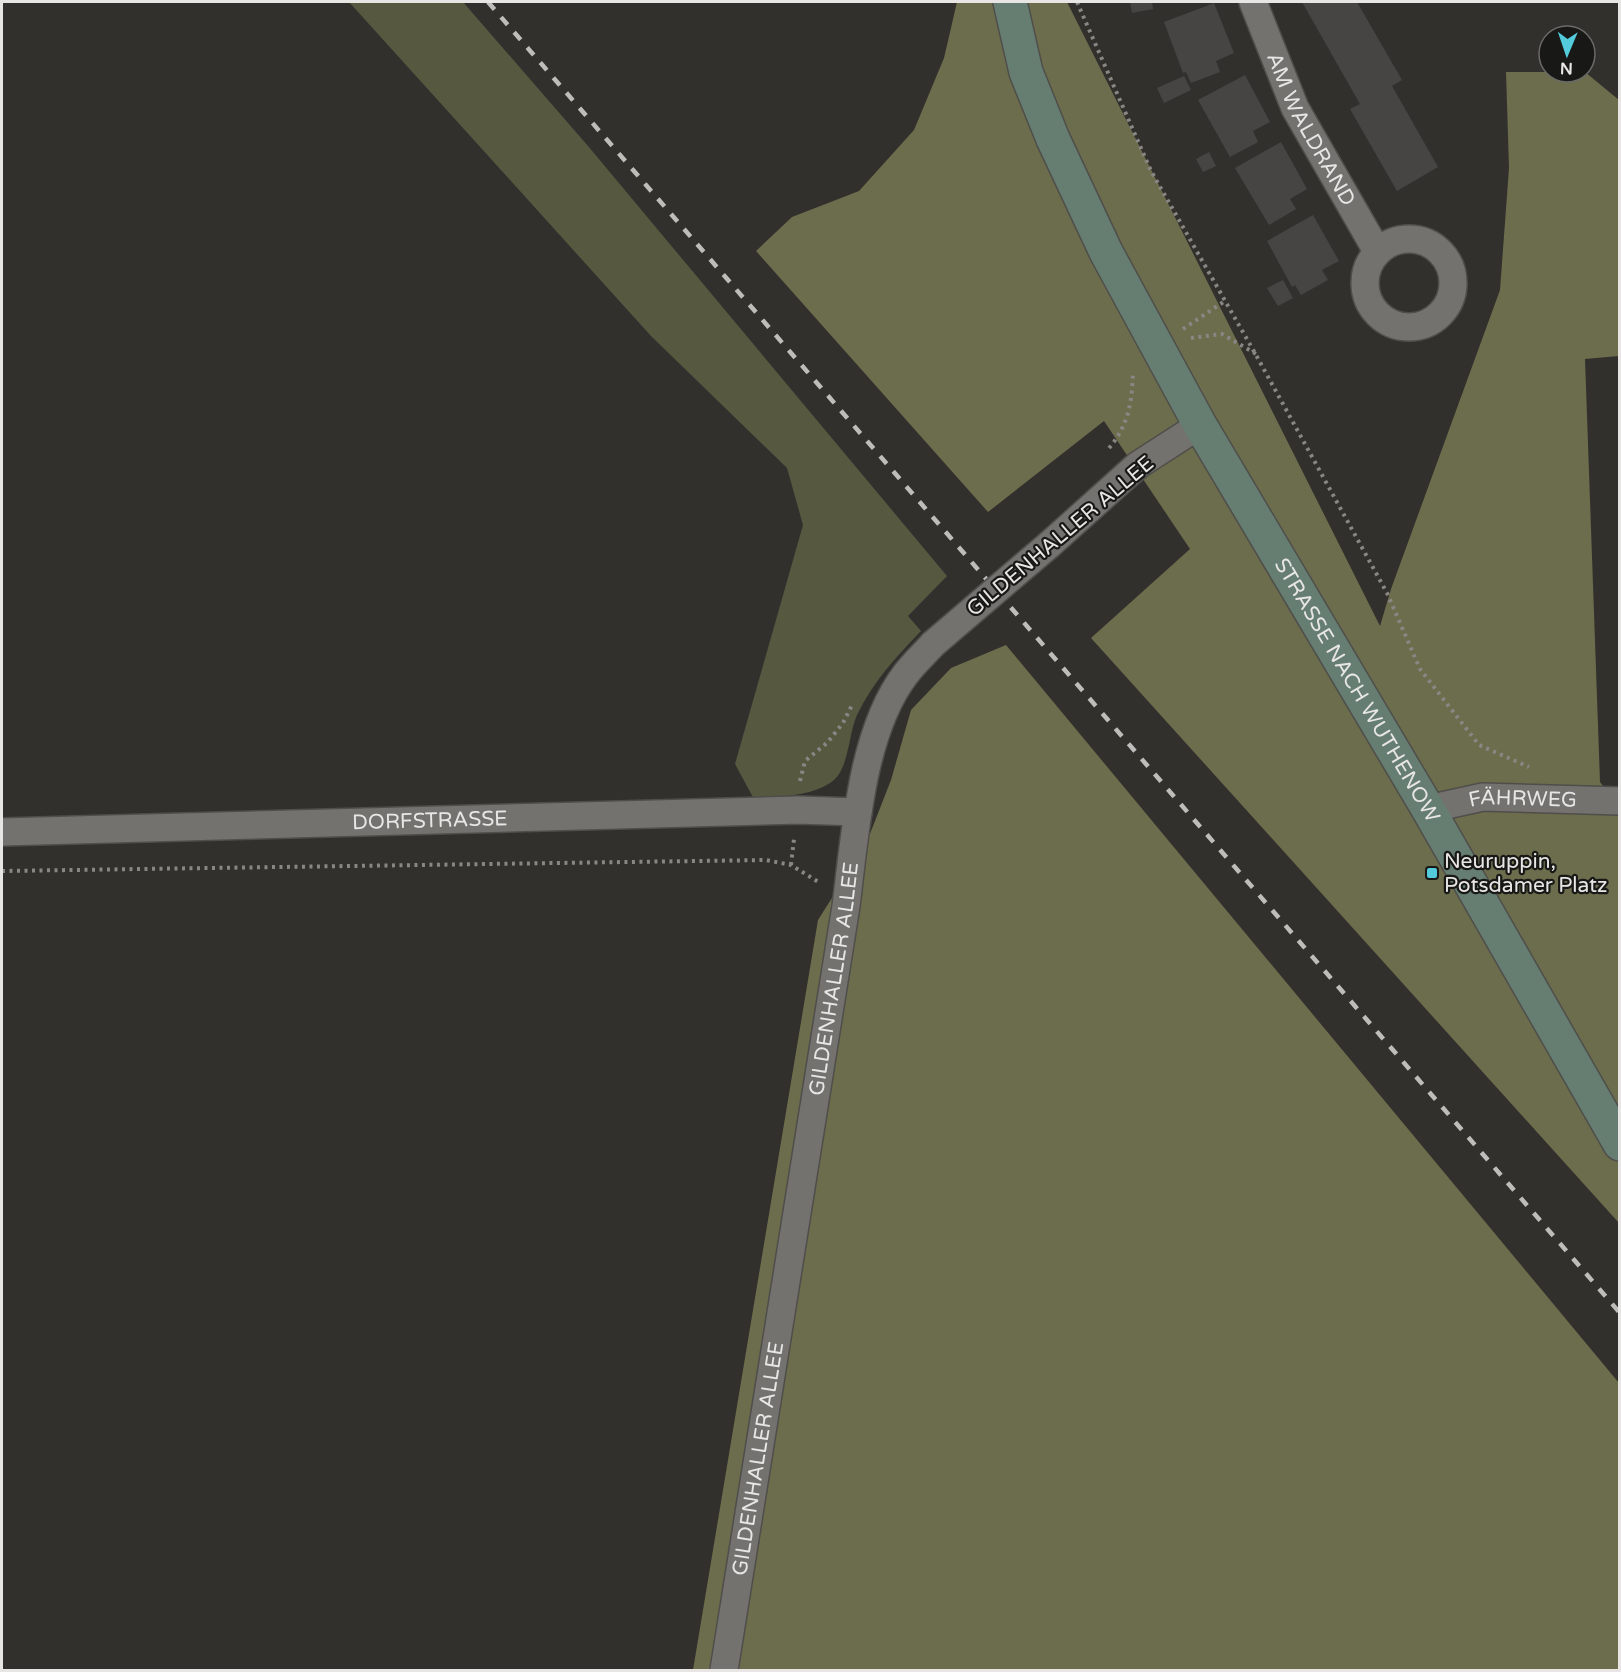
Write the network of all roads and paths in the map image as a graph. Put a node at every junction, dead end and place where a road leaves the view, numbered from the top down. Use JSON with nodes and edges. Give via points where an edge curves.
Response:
{"nodes":[{"id":1,"x":1010,"y":2,"type":"edge"},
{"id":2,"x":1077,"y":2,"type":"edge"},
{"id":3,"x":1253,"y":2,"type":"edge"},
{"id":4,"x":1377,"y":251,"type":"dead end"},
{"id":5,"x":1225,"y":301,"type":"junction"},
{"id":6,"x":1166,"y":340,"type":"junction"},
{"id":7,"x":1256,"y":355,"type":"junction"},
{"id":8,"x":1200,"y":425,"type":"junction"},
{"id":9,"x":1105,"y":453,"type":"dead end"},
{"id":10,"x":1533,"y":769,"type":"dead end"},
{"id":11,"x":1620,"y":801,"type":"edge"},
{"id":12,"x":1428,"y":809,"type":"junction"},
{"id":13,"x":858,"y":812,"type":"junction"},
{"id":14,"x":2,"y":832,"type":"edge"},
{"id":15,"x":792,"y":866,"type":"dead end"},
{"id":16,"x":2,"y":871,"type":"edge"},
{"id":17,"x":1620,"y":1144,"type":"edge"},
{"id":18,"x":724,"y":1671,"type":"edge"}],
"edges":[{"from":1,"to":6,"type":"main road","name":"STRASSE NACH WUTHENOW","via":[[1026,72],[1053,139],[1106,252]]},
{"from":2,"to":5,"type":"path","via":[[1151,171]]},
{"from":3,"to":4,"type":"street","name":"AM WALDRAND","via":[[1296,108]]},
{"from":5,"to":6,"type":"path"},
{"from":5,"to":7,"type":"path"},
{"from":6,"to":7,"type":"path","via":[[1222,334]]},
{"from":6,"to":8,"type":"main road","name":"STRASSE NACH WUTHENOW"},
{"from":6,"to":9,"type":"path","via":[[1134,360],[1132,402],[1118,438]]},
{"from":7,"to":10,"type":"path","via":[[1387,593],[1419,669],[1479,745]]},
{"from":8,"to":12,"type":"main road","name":"STRASSE NACH WUTHENOW"},
{"from":8,"to":13,"type":"street","name":"GILDENHALLER ALLEE","bridge":true,"via":[[1138,465],[933,644],[904,675],[885,708]]},
{"from":11,"to":12,"type":"street","name":"FÄHRWEG","via":[[1482,797]]},
{"from":12,"to":17,"type":"main road","name":"STRASSE NACH WUTHENOW"},
{"from":13,"to":14,"type":"street","name":"DORFSTRASSE","via":[[798,810]]},
{"from":13,"to":18,"type":"street","name":"GILDENHALLER ALLEE"},
{"from":15,"to":16,"type":"path","via":[[766,860]]}]}
